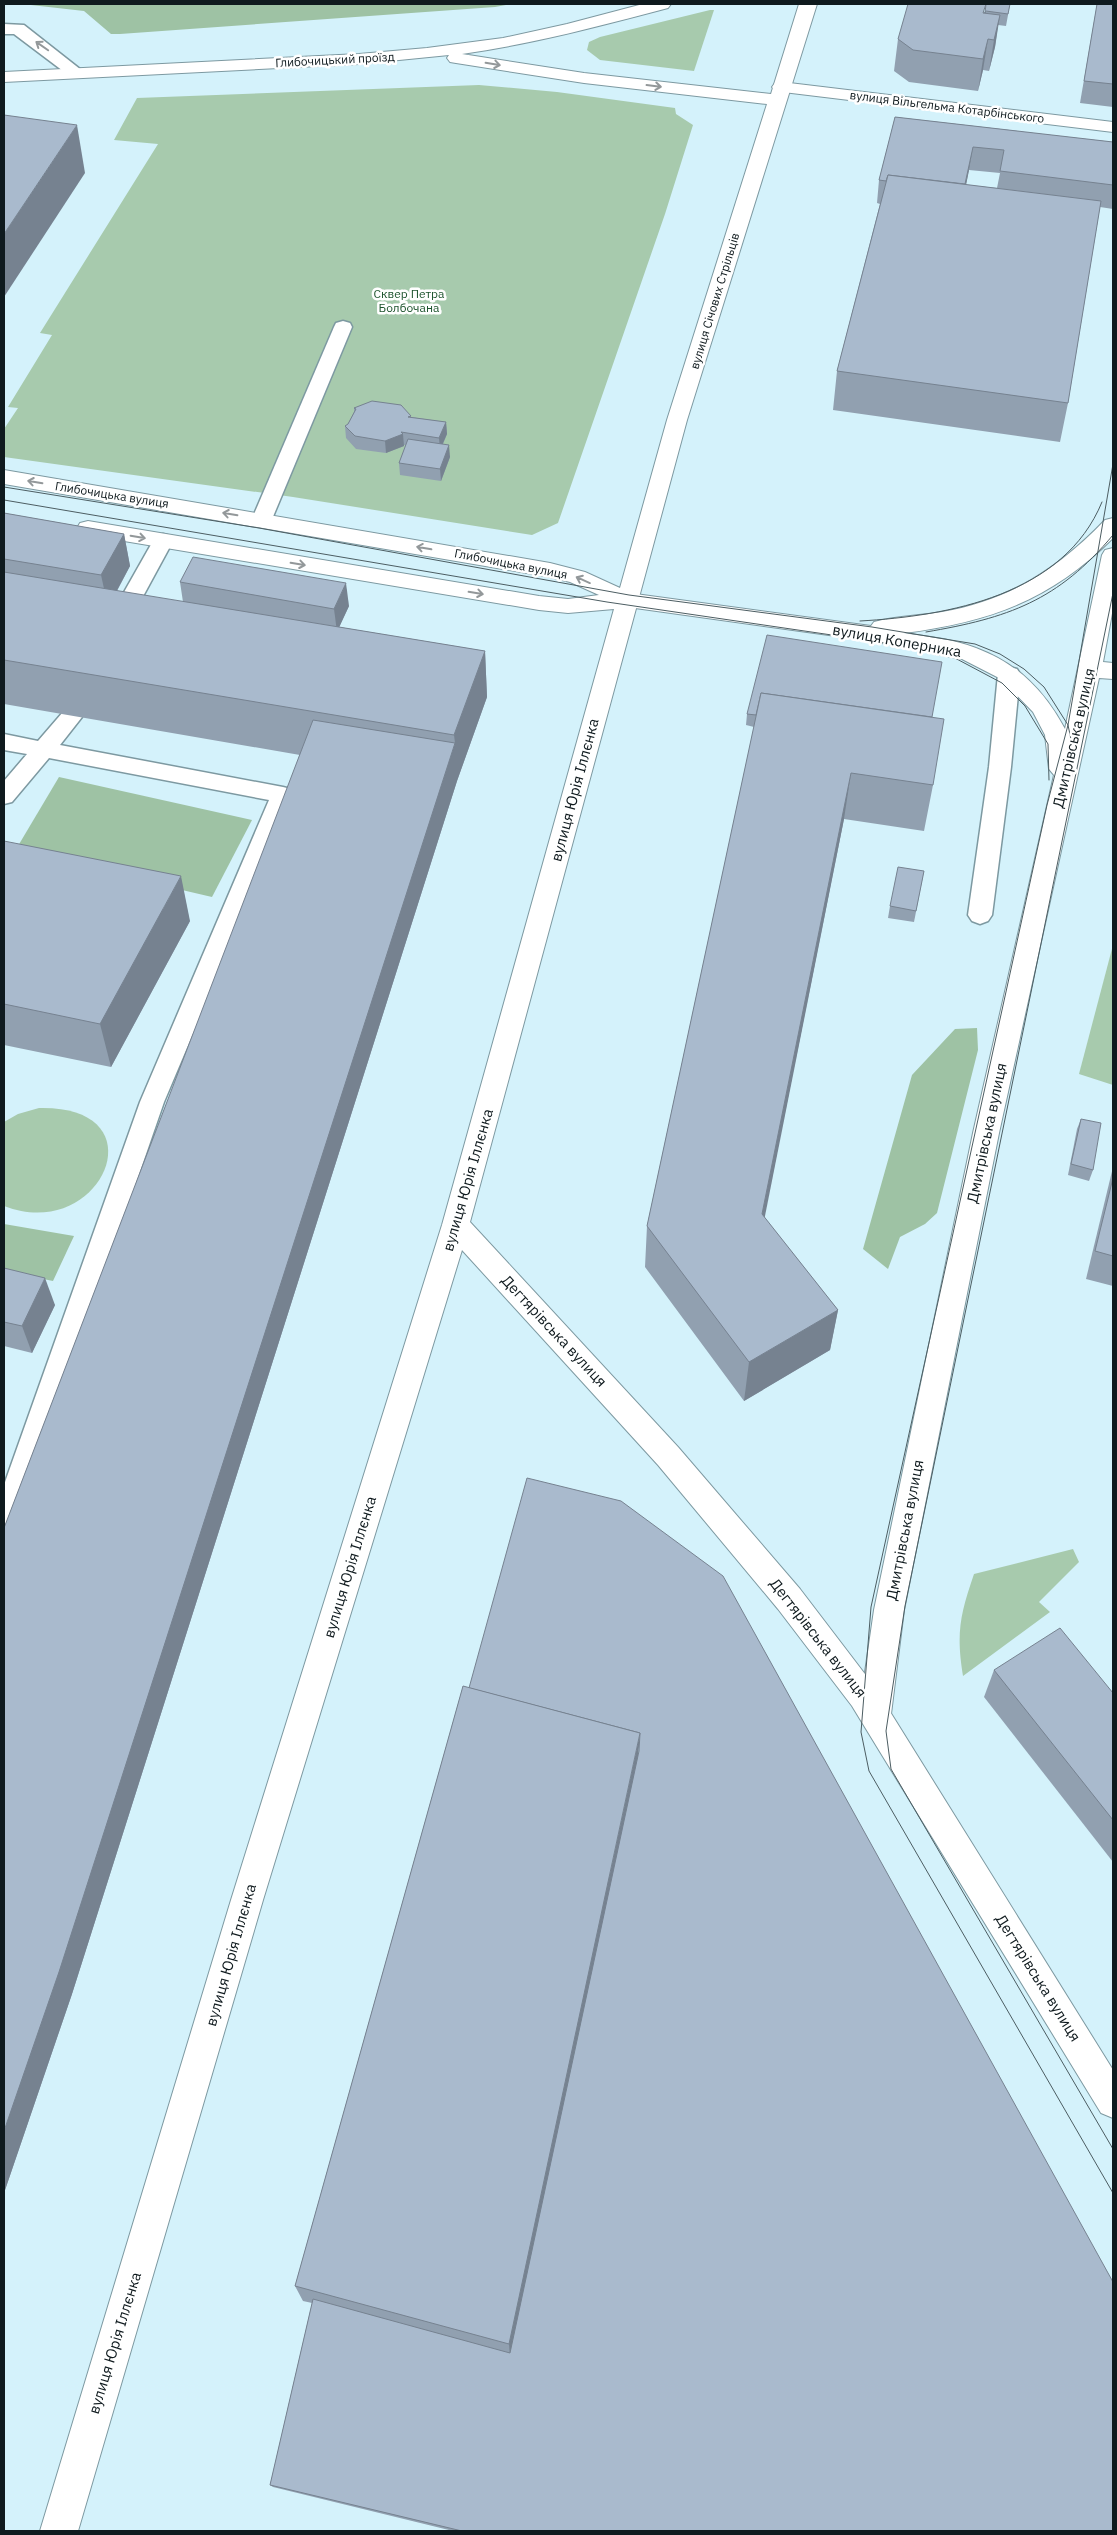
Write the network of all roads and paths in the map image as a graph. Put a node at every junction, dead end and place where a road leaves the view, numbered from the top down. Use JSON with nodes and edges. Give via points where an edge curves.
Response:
{"nodes":[{"id":1,"x":662,"y":4,"type":"edge"},
{"id":2,"x":808,"y":4,"type":"edge"},
{"id":3,"x":4,"y":29,"type":"edge"},
{"id":4,"x":427,"y":54,"type":"junction"},
{"id":5,"x":77,"y":73,"type":"junction"},
{"id":6,"x":4,"y":77,"type":"edge"},
{"id":7,"x":779,"y":94,"type":"junction"},
{"id":8,"x":1113,"y":127,"type":"edge"},
{"id":9,"x":343,"y":327,"type":"dead end"},
{"id":10,"x":4,"y":477,"type":"edge"},
{"id":11,"x":262,"y":520,"type":"junction"},
{"id":12,"x":69,"y":525,"type":"edge"},
{"id":13,"x":1113,"y":525,"type":"edge"},
{"id":14,"x":163,"y":541,"type":"junction"},
{"id":15,"x":1113,"y":555,"type":"edge"},
{"id":16,"x":628,"y":600,"type":"junction"},
{"id":17,"x":801,"y":625,"type":"junction"},
{"id":18,"x":111,"y":636,"type":"edge"},
{"id":19,"x":1090,"y":669,"type":"junction"},
{"id":20,"x":1113,"y":671,"type":"edge"},
{"id":21,"x":1009,"y":674,"type":"junction"},
{"id":22,"x":71,"y":717,"type":"edge"},
{"id":23,"x":4,"y":742,"type":"edge"},
{"id":24,"x":43,"y":749,"type":"junction"},
{"id":25,"x":1063,"y":786,"type":"junction"},
{"id":26,"x":4,"y":796,"type":"edge"},
{"id":27,"x":980,"y":915,"type":"dead end"},
{"id":28,"x":456,"y":1225,"type":"junction"},
{"id":29,"x":4,"y":1524,"type":"edge"},
{"id":30,"x":876,"y":1714,"type":"junction"},
{"id":31,"x":1113,"y":2101,"type":"edge"},
{"id":32,"x":59,"y":2531,"type":"edge"}],
"edges":[{"from":1,"to":4,"type":"main road","name":"Глибочицький проїзд","via":[[569,29]]},
{"from":2,"to":7,"type":"main road","name":"вулиця Січових Стрільців"},
{"from":5,"to":3,"type":"lane","one_way":true,"via":[[18,29]]},
{"from":4,"to":5,"type":"main road","name":"Глибочицький проїзд"},
{"from":4,"to":7,"type":"main road","name":"вулиця Вільгельма Котарбінського","one_way":true,"via":[[584,78]]},
{"from":5,"to":6,"type":"main road","name":"Глибочицький проїзд"},
{"from":7,"to":8,"type":"main road","name":"вулиця Вільгельма Котарбінського"},
{"from":7,"to":16,"type":"main road","name":"вулиця Січових Стрільців","via":[[677,420]]},
{"from":9,"to":11,"type":"lane"},
{"from":11,"to":10,"type":"main road","name":"Глибочицька вулиця","one_way":true},
{"from":16,"to":11,"type":"main road","name":"Глибочицька вулиця","one_way":true,"via":[[577,577],[550,570]]},
{"from":12,"to":14,"type":"main road","one_way":true},
{"from":13,"to":17,"type":"main road","name":"вулиця Коперника","via":[[1083,554],[1044,584],[960,616],[888,626]]},
{"from":14,"to":16,"type":"main road","one_way":true,"via":[[539,603],[568,606]]},
{"from":14,"to":18,"type":"lane"},
{"from":15,"to":19,"type":"main road","name":"Дмитрівська вулиця"},
{"from":16,"to":17,"type":"main road","name":"вулиця Коперника"},
{"from":16,"to":28,"type":"main road","name":"вулиця Юрія Іллєнка"},
{"from":17,"to":21,"type":"main road","name":"вулиця Коперника","via":[[872,634],[968,653]]},
{"from":19,"to":20,"type":"main road"},
{"from":19,"to":25,"type":"main road","name":"Дмитрівська вулиця"},
{"from":21,"to":25,"type":"main road","name":"вулиця Коперника","via":[[1042,707],[1057,736]]},
{"from":21,"to":27,"type":"lane"},
{"from":22,"to":24,"type":"lane"},
{"from":23,"to":24,"type":"lane"},
{"from":24,"to":26,"type":"lane"},
{"from":24,"to":29,"type":"lane","via":[[283,795],[152,1102]]},
{"from":25,"to":30,"type":"main road","name":"Дмитрівська вулиця","via":[[986,1133],[909,1508],[889,1610]]},
{"from":28,"to":30,"type":"main road","name":"Дегтярівська вулиця","via":[[668,1456],[789,1599]]},
{"from":28,"to":32,"type":"main road","name":"вулиця Юрія Іллєнка","via":[[247,1900]]},
{"from":30,"to":31,"type":"main road","name":"Дегтярівська вулиця"}]}
